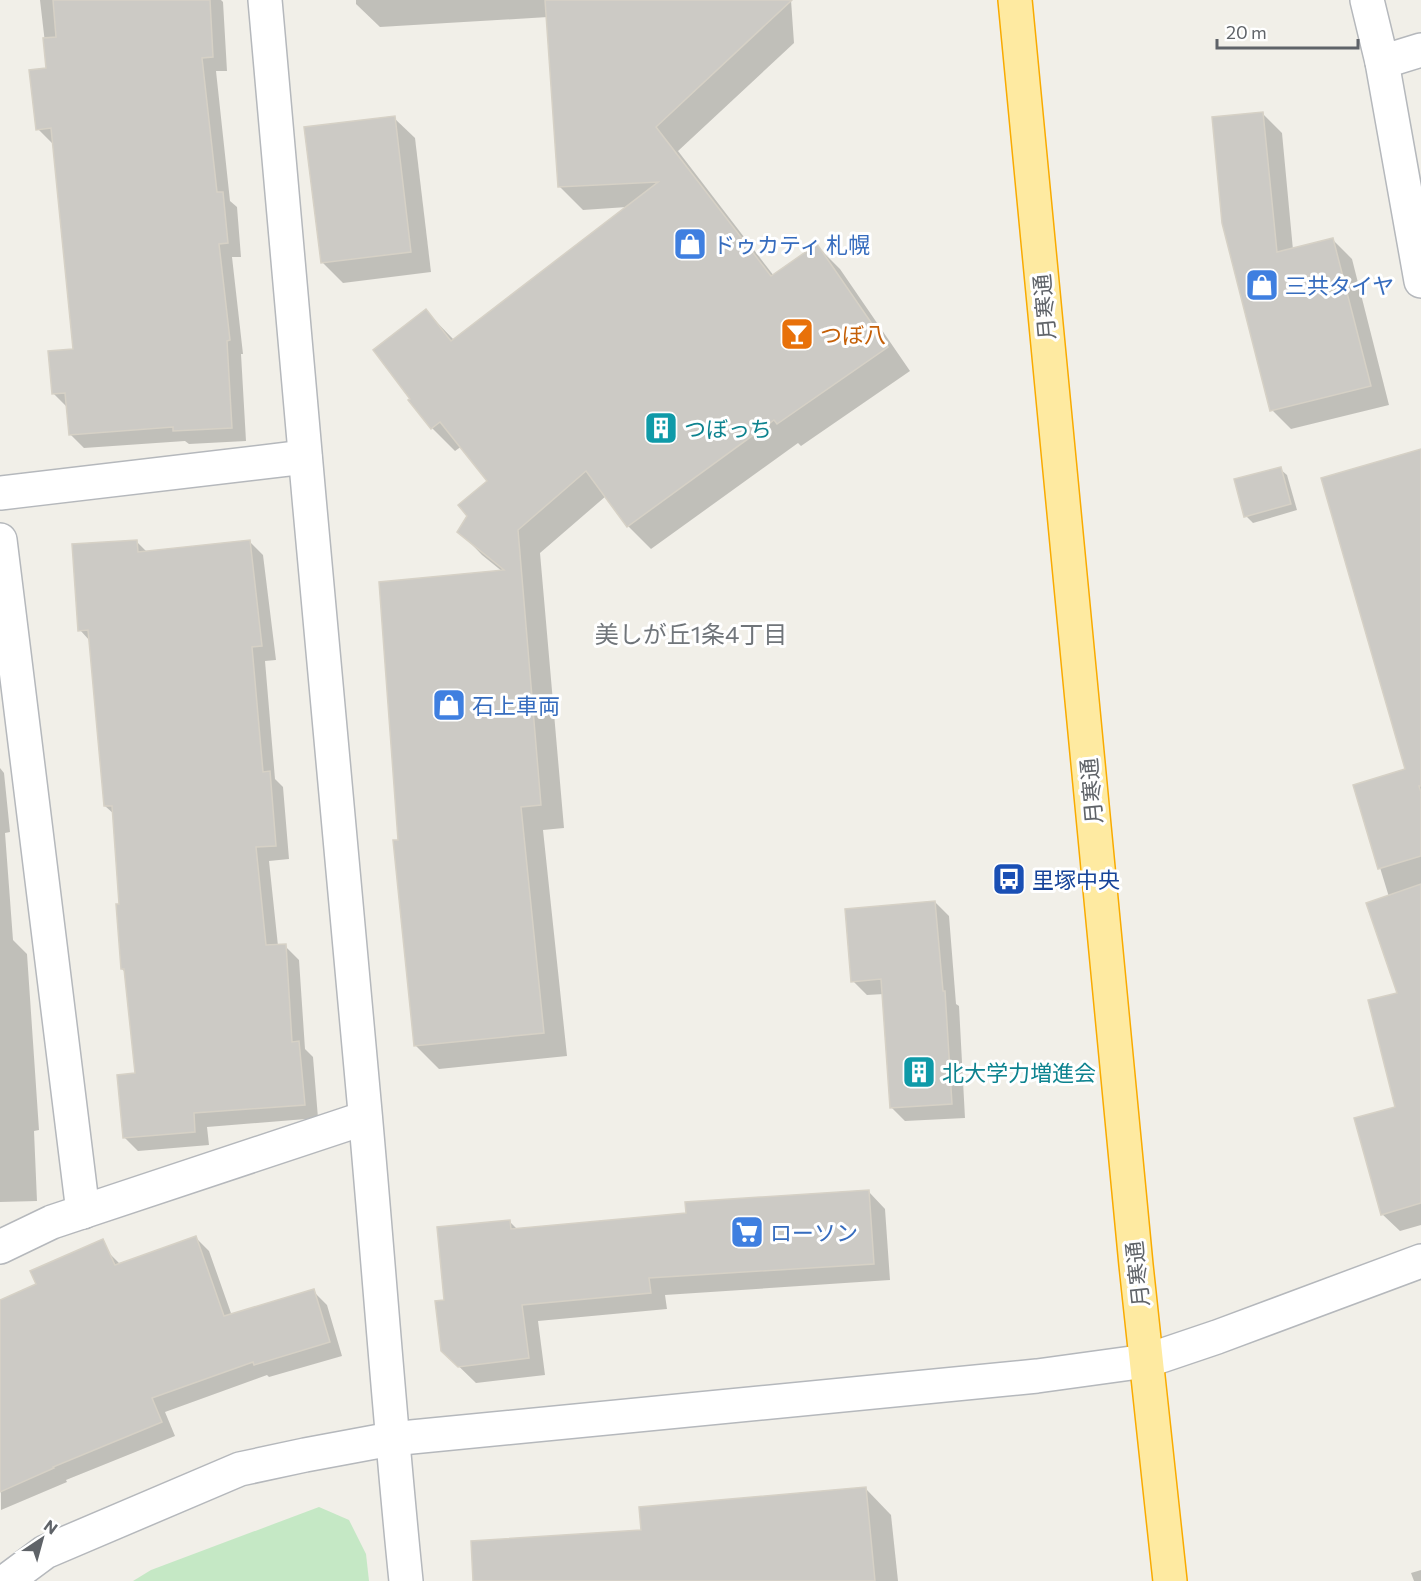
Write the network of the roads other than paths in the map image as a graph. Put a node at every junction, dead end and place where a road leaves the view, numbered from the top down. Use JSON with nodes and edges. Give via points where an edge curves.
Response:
{"nodes":[{"id":1,"x":265,"y":0,"type":"edge"},
{"id":2,"x":1015,"y":0,"type":"edge"},
{"id":3,"x":1367,"y":0,"type":"edge"},
{"id":4,"x":1421,"y":50,"type":"edge"},
{"id":5,"x":1382,"y":62,"type":"junction"},
{"id":6,"x":1421,"y":281,"type":"edge"},
{"id":7,"x":305,"y":457,"type":"junction"},
{"id":8,"x":0,"y":493,"type":"edge"},
{"id":9,"x":0,"y":540,"type":"edge"},
{"id":10,"x":365,"y":1118,"type":"junction"},
{"id":11,"x":83,"y":1212,"type":"junction"},
{"id":12,"x":0,"y":1247,"type":"edge"},
{"id":13,"x":1421,"y":1261,"type":"edge"},
{"id":14,"x":1146,"y":1361,"type":"junction"},
{"id":15,"x":392,"y":1439,"type":"junction"},
{"id":16,"x":6,"y":1581,"type":"edge"},
{"id":17,"x":406,"y":1581,"type":"edge"},
{"id":18,"x":1170,"y":1581,"type":"edge"}],
"edges":[{"from":1,"to":7,"type":"street"},
{"from":2,"to":14,"type":"highway","name":"月寒通"},
{"from":3,"to":5,"type":"street"},
{"from":4,"to":5,"type":"street"},
{"from":5,"to":6,"type":"street"},
{"from":7,"to":8,"type":"street"},
{"from":7,"to":10,"type":"street"},
{"from":9,"to":11,"type":"street"},
{"from":10,"to":11,"type":"street"},
{"from":10,"to":15,"type":"street"},
{"from":11,"to":12,"type":"street"},
{"from":13,"to":14,"type":"street"},
{"from":14,"to":15,"type":"street","via":[[1037,1376]]},
{"from":14,"to":18,"type":"highway","name":"月寒通"},
{"from":15,"to":16,"type":"street","via":[[240,1469],[45,1552]]},
{"from":15,"to":17,"type":"street"}]}
